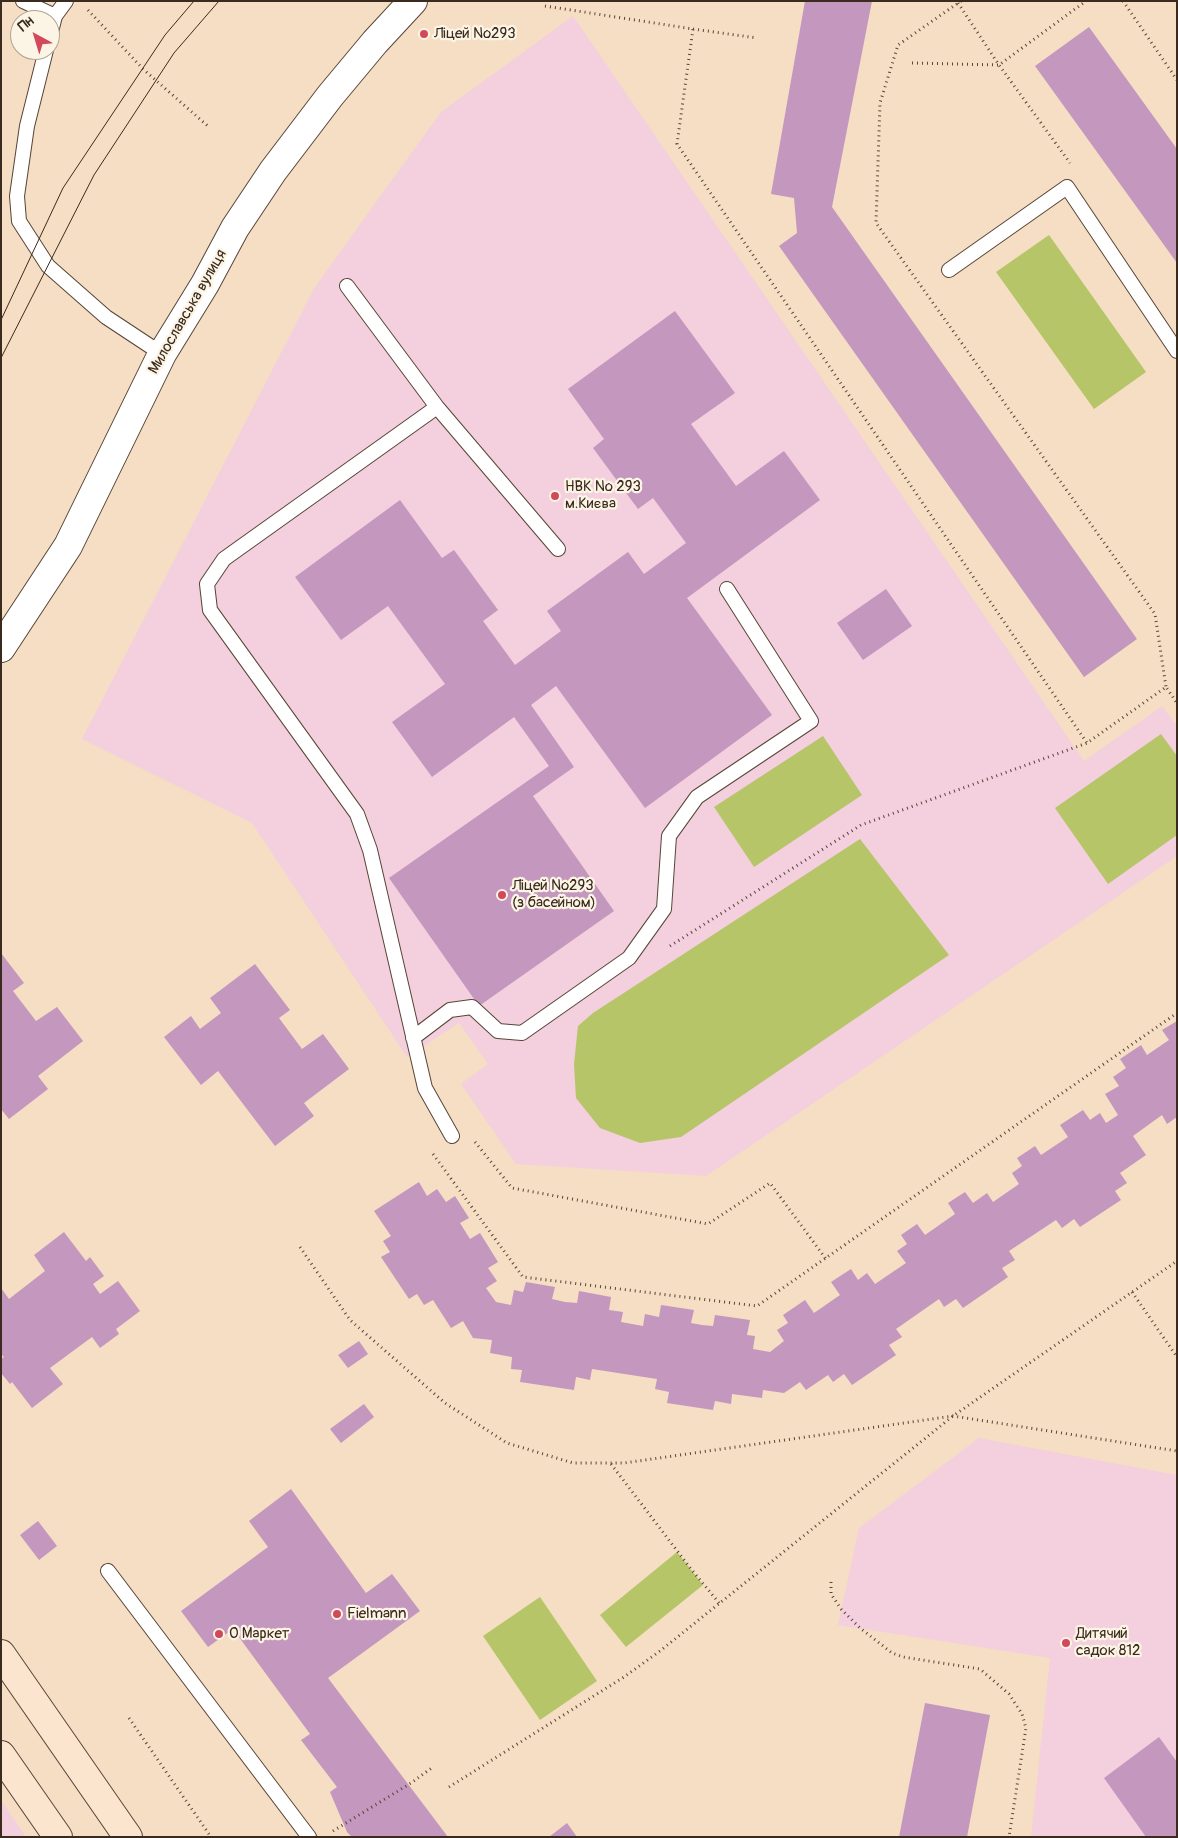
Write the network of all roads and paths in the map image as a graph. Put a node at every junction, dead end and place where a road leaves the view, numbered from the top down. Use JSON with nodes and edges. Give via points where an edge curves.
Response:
{"nodes":[{"id":1,"x":23,"y":1,"type":"edge"},
{"id":2,"x":413,"y":1,"type":"edge"},
{"id":3,"x":545,"y":1,"type":"edge"},
{"id":4,"x":1086,"y":1,"type":"edge"},
{"id":5,"x":1123,"y":1,"type":"edge"},
{"id":6,"x":959,"y":2,"type":"edge"},
{"id":7,"x":86,"y":8,"type":"dead end"},
{"id":8,"x":42,"y":10,"type":"edge"},
{"id":9,"x":694,"y":29,"type":"junction"},
{"id":10,"x":757,"y":38,"type":"dead end"},
{"id":11,"x":44,"y":60,"type":"edge"},
{"id":12,"x":912,"y":63,"type":"dead end"},
{"id":13,"x":1000,"y":65,"type":"junction"},
{"id":14,"x":1177,"y":80,"type":"edge"},
{"id":15,"x":210,"y":128,"type":"dead end"},
{"id":16,"x":1075,"y":170,"type":"dead end"},
{"id":17,"x":950,"y":270,"type":"dead end"},
{"id":18,"x":347,"y":286,"type":"dead end"},
{"id":19,"x":1177,"y":350,"type":"edge"},
{"id":20,"x":162,"y":354,"type":"junction"},
{"id":21,"x":437,"y":407,"type":"junction"},
{"id":22,"x":558,"y":549,"type":"dead end"},
{"id":23,"x":727,"y":590,"type":"dead end"},
{"id":24,"x":1,"y":648,"type":"edge"},
{"id":25,"x":1166,"y":687,"type":"junction"},
{"id":26,"x":1177,"y":702,"type":"edge"},
{"id":27,"x":1087,"y":743,"type":"junction"},
{"id":28,"x":629,"y":958,"type":"junction"},
{"id":29,"x":1177,"y":1013,"type":"edge"},
{"id":30,"x":414,"y":1038,"type":"junction"},
{"id":31,"x":452,"y":1136,"type":"joint"},
{"id":32,"x":431,"y":1152,"type":"dead end"},
{"id":33,"x":300,"y":1248,"type":"dead end"},
{"id":34,"x":826,"y":1260,"type":"junction"},
{"id":35,"x":1177,"y":1261,"type":"edge"},
{"id":36,"x":1132,"y":1292,"type":"junction"},
{"id":37,"x":1177,"y":1356,"type":"edge"},
{"id":38,"x":953,"y":1416,"type":"junction"},
{"id":39,"x":1177,"y":1451,"type":"edge"},
{"id":40,"x":611,"y":1463,"type":"junction"},
{"id":41,"x":108,"y":1571,"type":"dead end"},
{"id":42,"x":831,"y":1582,"type":"dead end"},
{"id":43,"x":720,"y":1604,"type":"junction"},
{"id":44,"x":1,"y":1654,"type":"edge"},
{"id":45,"x":129,"y":1718,"type":"dead end"},
{"id":46,"x":1,"y":1755,"type":"edge"},
{"id":47,"x":433,"y":1767,"type":"dead end"},
{"id":48,"x":449,"y":1787,"type":"dead end"},
{"id":49,"x":332,"y":1832,"type":"dead end"},
{"id":50,"x":58,"y":1837,"type":"edge"},
{"id":51,"x":128,"y":1837,"type":"edge"},
{"id":52,"x":211,"y":1837,"type":"edge"},
{"id":53,"x":309,"y":1837,"type":"edge"},
{"id":54,"x":1010,"y":1837,"type":"edge"}],
"edges":[{"from":1,"to":8,"type":"lane"},
{"from":2,"to":20,"type":"street","name":"Милославська вулиця","via":[[346,77],[273,171]]},
{"from":3,"to":9,"type":"path","via":[[544,6]]},
{"from":4,"to":13,"type":"path"},
{"from":5,"to":14,"type":"path"},
{"from":6,"to":13,"type":"path"},
{"from":6,"to":25,"type":"path","via":[[898,45],[880,103],[876,223],[1155,614]]},
{"from":7,"to":15,"type":"path","via":[[142,69]]},
{"from":9,"to":10,"type":"path"},
{"from":9,"to":27,"type":"path","via":[[677,144]]},
{"from":11,"to":20,"type":"lane","via":[[27,126],[17,196],[19,221],[48,266],[106,317]]},
{"from":12,"to":13,"type":"path"},
{"from":13,"to":16,"type":"path"},
{"from":17,"to":19,"type":"lane","via":[[1067,187]]},
{"from":18,"to":21,"type":"lane"},
{"from":20,"to":24,"type":"street","name":"Милославська вулиця","via":[[68,546]]},
{"from":21,"to":22,"type":"lane"},
{"from":21,"to":30,"type":"lane","via":[[224,559],[207,584],[210,610],[357,814],[370,850]]},
{"from":23,"to":28,"type":"lane","via":[[811,721],[697,797],[669,836],[664,909]]},
{"from":25,"to":26,"type":"path"},
{"from":25,"to":27,"type":"path"},
{"from":27,"to":28,"type":"path","via":[[861,825],[662,951]]},
{"from":28,"to":30,"type":"lane","via":[[522,1032],[498,1031],[472,1007],[450,1010]]},
{"from":29,"to":34,"type":"path"},
{"from":30,"to":31,"type":"lane","via":[[425,1088]]},
{"from":31,"to":34,"type":"path","via":[[468,1133],[512,1188],[708,1224],[770,1183]]},
{"from":32,"to":34,"type":"path","via":[[523,1277],[757,1306]]},
{"from":33,"to":40,"type":"path","via":[[350,1320],[446,1403],[507,1443],[573,1463]]},
{"from":35,"to":36,"type":"path"},
{"from":36,"to":37,"type":"path"},
{"from":36,"to":38,"type":"path"},
{"from":38,"to":39,"type":"path"},
{"from":38,"to":40,"type":"path"},
{"from":38,"to":43,"type":"path"},
{"from":40,"to":43,"type":"path"},
{"from":41,"to":53,"type":"lane"},
{"from":42,"to":54,"type":"path","via":[[831,1594],[841,1609],[892,1654],[980,1669],[1009,1694],[1022,1714],[1026,1728]]},
{"from":43,"to":48,"type":"path","via":[[624,1677]]},
{"from":44,"to":51,"type":"main road"},
{"from":45,"to":52,"type":"path"},
{"from":46,"to":50,"type":"main road"},
{"from":47,"to":49,"type":"path"}]}
